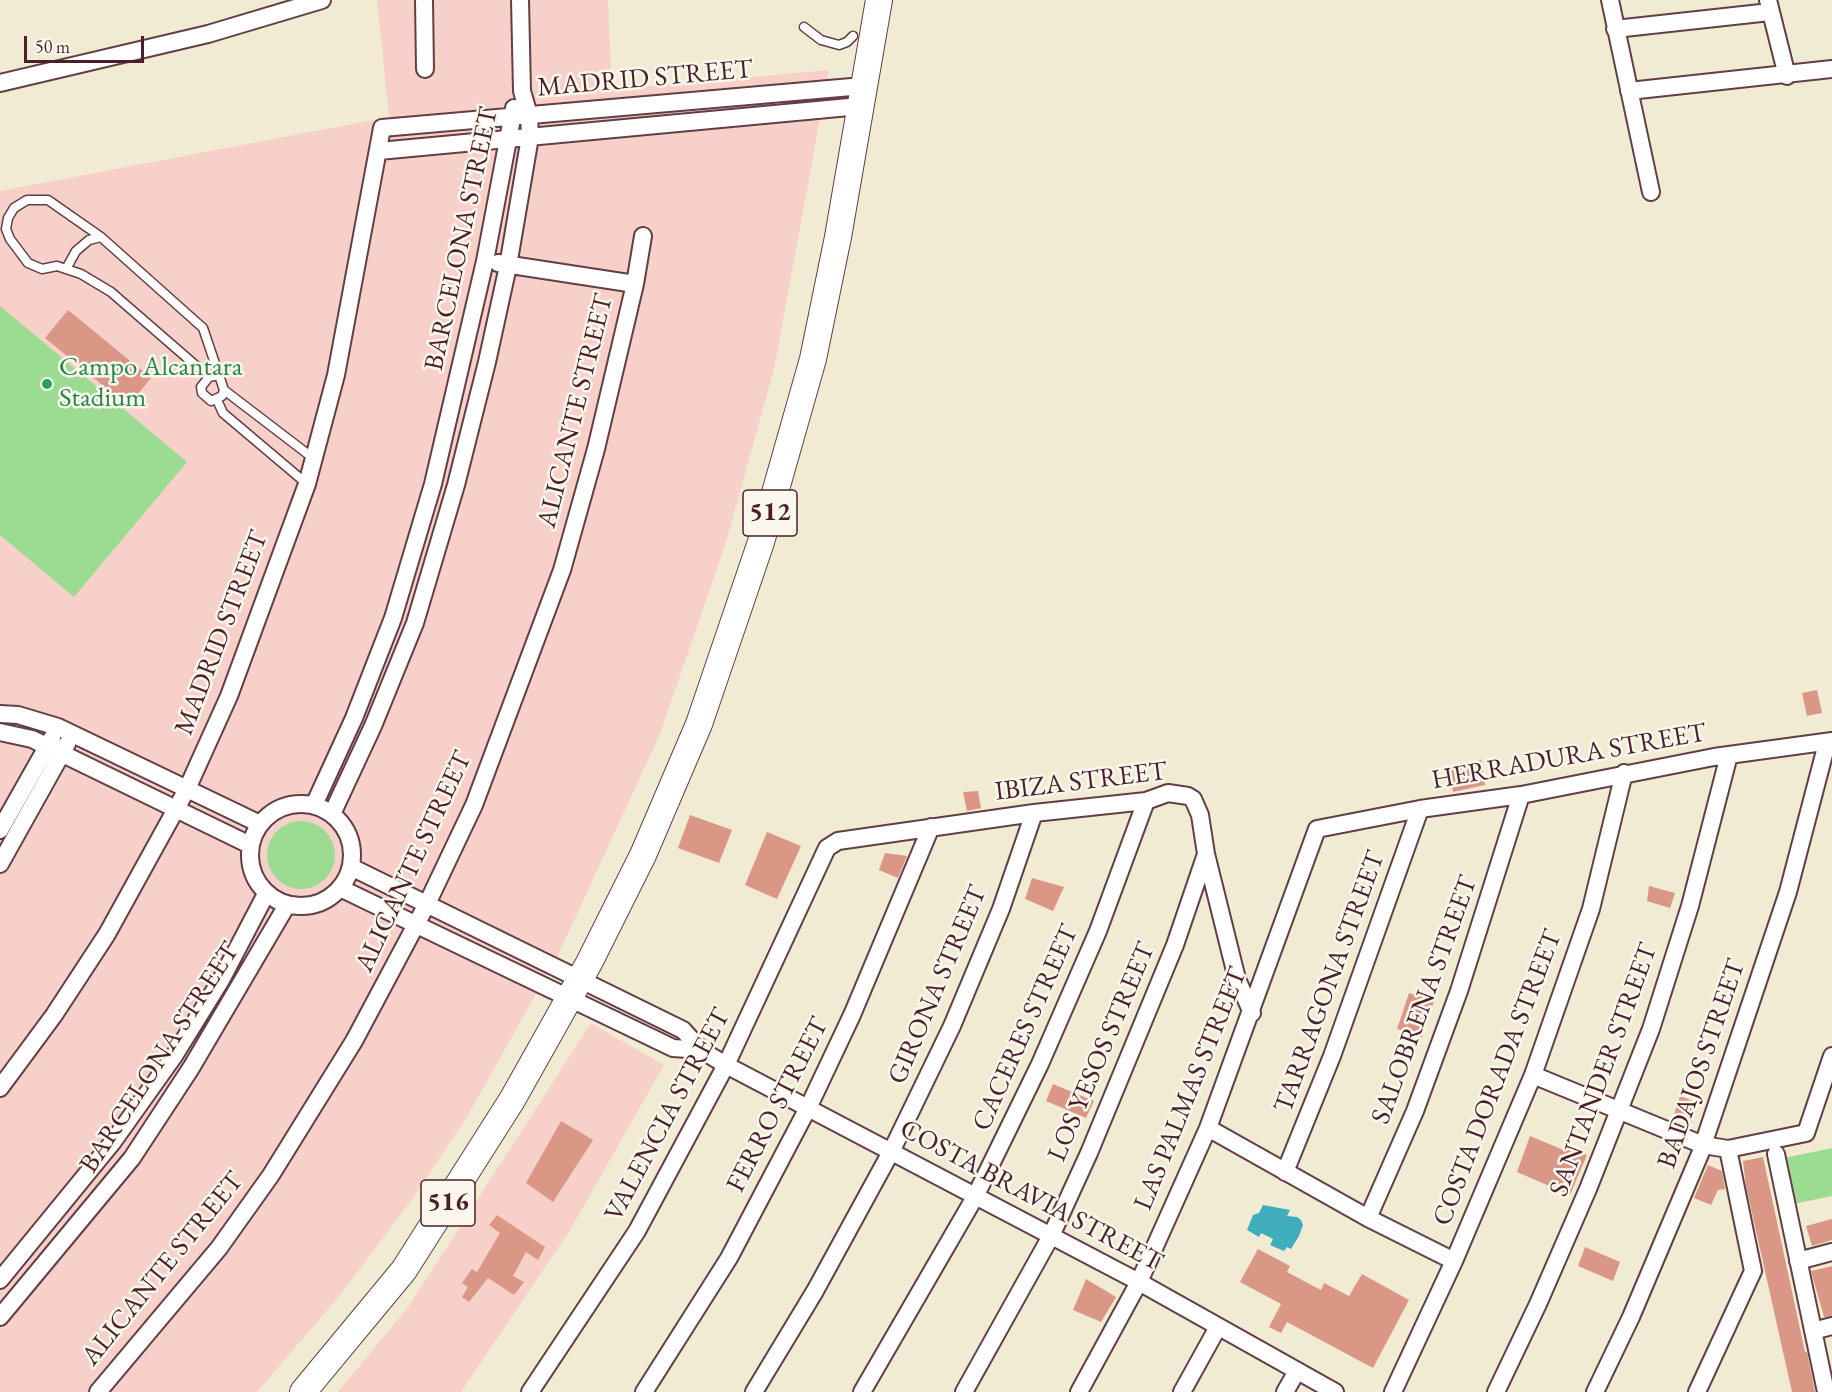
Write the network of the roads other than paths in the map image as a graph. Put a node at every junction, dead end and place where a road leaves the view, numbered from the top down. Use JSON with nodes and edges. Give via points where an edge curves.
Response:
{"nodes":[{"id":1,"x":322,"y":0,"type":"edge"},
{"id":2,"x":424,"y":0,"type":"edge"},
{"id":3,"x":520,"y":0,"type":"edge"},
{"id":4,"x":879,"y":0,"type":"edge"},
{"id":5,"x":1610,"y":0,"type":"edge"},
{"id":6,"x":1769,"y":6,"type":"edge"},
{"id":7,"x":804,"y":27,"type":"dead end"},
{"id":8,"x":1615,"y":29,"type":"junction"},
{"id":9,"x":853,"y":36,"type":"dead end"},
{"id":10,"x":425,"y":69,"type":"dead end"},
{"id":11,"x":1832,"y":69,"type":"edge"},
{"id":12,"x":1787,"y":76,"type":"junction"},
{"id":13,"x":0,"y":83,"type":"edge"},
{"id":14,"x":522,"y":91,"type":"junction"},
{"id":15,"x":1629,"y":91,"type":"junction"},
{"id":16,"x":862,"y":96,"type":"junction"},
{"id":17,"x":529,"y":115,"type":"junction"},
{"id":18,"x":510,"y":116,"type":"junction"},
{"id":19,"x":530,"y":137,"type":"junction"},
{"id":20,"x":510,"y":138,"type":"junction"},
{"id":21,"x":380,"y":151,"type":"junction"},
{"id":22,"x":1651,"y":192,"type":"dead end"},
{"id":23,"x":643,"y":236,"type":"dead end"},
{"id":24,"x":101,"y":237,"type":"junction"},
{"id":25,"x":486,"y":261,"type":"junction"},
{"id":26,"x":508,"y":266,"type":"junction"},
{"id":27,"x":66,"y":268,"type":"junction"},
{"id":28,"x":635,"y":284,"type":"junction"},
{"id":29,"x":219,"y":375,"type":"junction"},
{"id":30,"x":209,"y":377,"type":"junction"},
{"id":31,"x":224,"y":390,"type":"junction"},
{"id":32,"x":217,"y":400,"type":"junction"},
{"id":33,"x":313,"y":458,"type":"junction"},
{"id":34,"x":306,"y":484,"type":"junction"},
{"id":35,"x":0,"y":714,"type":"edge"},
{"id":36,"x":66,"y":730,"type":"junction"},
{"id":37,"x":0,"y":732,"type":"edge"},
{"id":38,"x":1829,"y":742,"type":"edge"},
{"id":39,"x":55,"y":750,"type":"junction"},
{"id":40,"x":1729,"y":755,"type":"junction"},
{"id":41,"x":1624,"y":773,"type":"junction"},
{"id":42,"x":187,"y":789,"type":"junction"},
{"id":43,"x":1521,"y":795,"type":"junction"},
{"id":44,"x":1146,"y":801,"type":"junction"},
{"id":45,"x":314,"y":805,"type":"junction"},
{"id":46,"x":176,"y":809,"type":"junction"},
{"id":47,"x":1420,"y":809,"type":"junction"},
{"id":48,"x":1034,"y":813,"type":"junction"},
{"id":49,"x":332,"y":814,"type":"junction"},
{"id":50,"x":260,"y":824,"type":"junction"},
{"id":51,"x":931,"y":827,"type":"junction"},
{"id":52,"x":1317,"y":829,"type":"joint"},
{"id":53,"x":0,"y":830,"type":"edge"},
{"id":54,"x":250,"y":846,"type":"junction"},
{"id":55,"x":827,"y":849,"type":"joint"},
{"id":56,"x":1206,"y":854,"type":"junction"},
{"id":57,"x":0,"y":864,"type":"edge"},
{"id":58,"x":351,"y":867,"type":"junction"},
{"id":59,"x":340,"y":888,"type":"junction"},
{"id":60,"x":266,"y":894,"type":"junction"},
{"id":61,"x":427,"y":904,"type":"junction"},
{"id":62,"x":287,"y":905,"type":"junction"},
{"id":63,"x":417,"y":926,"type":"junction"},
{"id":64,"x":576,"y":987,"type":"junction"},
{"id":65,"x":1252,"y":1013,"type":"junction"},
{"id":66,"x":1832,"y":1056,"type":"edge"},
{"id":67,"x":726,"y":1065,"type":"junction"},
{"id":68,"x":1533,"y":1075,"type":"junction"},
{"id":69,"x":0,"y":1088,"type":"edge"},
{"id":70,"x":809,"y":1106,"type":"junction"},
{"id":71,"x":1619,"y":1110,"type":"junction"},
{"id":72,"x":1208,"y":1128,"type":"junction"},
{"id":73,"x":1703,"y":1145,"type":"junction"},
{"id":74,"x":1728,"y":1149,"type":"junction"},
{"id":75,"x":892,"y":1150,"type":"junction"},
{"id":76,"x":1776,"y":1154,"type":"dead end"},
{"id":77,"x":1285,"y":1172,"type":"junction"},
{"id":78,"x":975,"y":1197,"type":"junction"},
{"id":79,"x":1368,"y":1218,"type":"junction"},
{"id":80,"x":1051,"y":1236,"type":"junction"},
{"id":81,"x":1832,"y":1252,"type":"edge"},
{"id":82,"x":1454,"y":1261,"type":"junction"},
{"id":83,"x":1798,"y":1261,"type":"junction"},
{"id":84,"x":0,"y":1280,"type":"edge"},
{"id":85,"x":1139,"y":1282,"type":"junction"},
{"id":86,"x":0,"y":1317,"type":"edge"},
{"id":87,"x":1832,"y":1326,"type":"edge"},
{"id":88,"x":1218,"y":1328,"type":"junction"},
{"id":89,"x":1813,"y":1331,"type":"junction"},
{"id":90,"x":1297,"y":1371,"type":"junction"},
{"id":91,"x":98,"y":1392,"type":"edge"},
{"id":92,"x":303,"y":1392,"type":"edge"},
{"id":93,"x":530,"y":1392,"type":"edge"},
{"id":94,"x":644,"y":1392,"type":"edge"},
{"id":95,"x":754,"y":1392,"type":"edge"},
{"id":96,"x":862,"y":1392,"type":"edge"},
{"id":97,"x":964,"y":1392,"type":"edge"},
{"id":98,"x":1079,"y":1392,"type":"edge"},
{"id":99,"x":1182,"y":1392,"type":"edge"},
{"id":100,"x":1285,"y":1392,"type":"edge"},
{"id":101,"x":1335,"y":1392,"type":"edge"},
{"id":102,"x":1393,"y":1392,"type":"edge"},
{"id":103,"x":1496,"y":1392,"type":"edge"},
{"id":104,"x":1595,"y":1392,"type":"edge"},
{"id":105,"x":1697,"y":1392,"type":"edge"},
{"id":106,"x":1826,"y":1392,"type":"edge"}],
"edges":[{"from":1,"to":13,"type":"street","via":[[208,34]]},
{"from":2,"to":10,"type":"street"},
{"from":3,"to":14,"type":"street"},
{"from":4,"to":16,"type":"main road","number":"512"},
{"from":5,"to":8,"type":"street"},
{"from":6,"to":8,"type":"street"},
{"from":6,"to":12,"type":"street"},
{"from":7,"to":9,"type":"lane","via":[[821,40],[839,45]]},
{"from":8,"to":15,"type":"street"},
{"from":11,"to":12,"type":"street"},
{"from":12,"to":15,"type":"street"},
{"from":14,"to":17,"type":"street","name":"BARCELONA STREET"},
{"from":14,"to":18,"type":"street","name":"BARCELONA STREET"},
{"from":15,"to":22,"type":"street"},
{"from":16,"to":17,"type":"street","name":"MADRID STREET"},
{"from":16,"to":19,"type":"street","name":"MADRID STREET"},
{"from":16,"to":64,"type":"main road","number":"512","via":[[813,359],[761,542],[699,724],[643,855]]},
{"from":17,"to":18,"type":"street","name":"MADRID STREET"},
{"from":17,"to":19,"type":"street","name":"BARCELONA STREET"},
{"from":18,"to":20,"type":"street","name":"BARCELONA STREET"},
{"from":18,"to":21,"type":"street","name":"MADRID STREET","via":[[382,128]]},
{"from":19,"to":20,"type":"street","name":"MADRID STREET"},
{"from":19,"to":26,"type":"street","name":"BARCELONA STREET"},
{"from":20,"to":21,"type":"street","name":"MADRID STREET"},
{"from":20,"to":25,"type":"street","name":"BARCELONA STREET"},
{"from":21,"to":33,"type":"street","name":"MADRID STREET","via":[[336,375]]},
{"from":23,"to":28,"type":"street","name":"ALICANTE STREET"},
{"from":24,"to":27,"type":"lane","via":[[89,240],[76,251]]},
{"from":24,"to":27,"type":"lane","via":[[48,200],[27,200],[14,208],[6,229],[28,262],[42,269]]},
{"from":24,"to":29,"type":"lane","via":[[203,328]]},
{"from":25,"to":26,"type":"street","name":"ALICANTE STREET"},
{"from":25,"to":45,"type":"street","name":"BARCELONA STREET","via":[[433,484],[393,618]]},
{"from":26,"to":28,"type":"street","name":"ALICANTE STREET"},
{"from":26,"to":49,"type":"street","name":"BARCELONA STREET","via":[[462,463],[415,623]]},
{"from":27,"to":30,"type":"lane","via":[[111,292]]},
{"from":28,"to":61,"type":"street","name":"ALICANTE STREET","via":[[596,449],[562,570],[474,805]]},
{"from":29,"to":30,"type":"lane"},
{"from":29,"to":31,"type":"lane"},
{"from":30,"to":32,"type":"lane","via":[[203,382],[202,393],[211,401]]},
{"from":31,"to":32,"type":"lane"},
{"from":31,"to":33,"type":"lane"},
{"from":32,"to":34,"type":"lane","via":[[223,413]]},
{"from":33,"to":34,"type":"street","name":"MADRID STREET"},
{"from":34,"to":42,"type":"street","name":"MADRID STREET","via":[[229,696]]},
{"from":35,"to":36,"type":"street","via":[[18,715]]},
{"from":36,"to":39,"type":"street"},
{"from":36,"to":42,"type":"street"},
{"from":37,"to":39,"type":"street","via":[[32,739]]},
{"from":38,"to":40,"type":"street","name":"HERRADURA STREET"},
{"from":38,"to":73,"type":"street","name":"BADAJOS STREET","via":[[1788,892]]},
{"from":39,"to":46,"type":"street"},
{"from":39,"to":53,"type":"street"},
{"from":39,"to":57,"type":"street"},
{"from":40,"to":41,"type":"street","name":"HERRADURA STREET"},
{"from":40,"to":71,"type":"street","name":"SANTANDER STREET","via":[[1690,906],[1651,1029]]},
{"from":41,"to":43,"type":"street","name":"HERRADURA STREET"},
{"from":41,"to":68,"type":"street","name":"COSTA DORADA STREET","via":[[1591,909]]},
{"from":42,"to":46,"type":"street","name":"MADRID STREET"},
{"from":42,"to":50,"type":"street"},
{"from":43,"to":47,"type":"street","name":"HERRADURA STREET"},
{"from":43,"to":79,"type":"street","name":"SALOBRENA STREET","via":[[1455,1002],[1415,1111]]},
{"from":44,"to":48,"type":"street","name":"IBIZA STREET"},
{"from":44,"to":56,"type":"street","name":"IBIZA STREET","via":[[1168,793],[1193,799],[1200,815]]},
{"from":44,"to":78,"type":"street","name":"CACERES STREET","via":[[1098,931],[1040,1064]]},
{"from":45,"to":49,"type":"street"},
{"from":45,"to":50,"type":"street","via":[[290,805],[268,815]]},
{"from":46,"to":54,"type":"street"},
{"from":46,"to":69,"type":"street","name":"MADRID STREET","via":[[107,934]]},
{"from":47,"to":52,"type":"street","name":"HERRADURA STREET"},
{"from":47,"to":77,"type":"street","name":"TARRAGONA STREET","via":[[1332,1056]]},
{"from":48,"to":51,"type":"street","name":"IBIZA STREET"},
{"from":48,"to":75,"type":"street","name":"GIRONA STREET","via":[[1001,909],[952,1026]]},
{"from":49,"to":58,"type":"street","via":[[351,843]]},
{"from":50,"to":54,"type":"street"},
{"from":51,"to":55,"type":"street","name":"IBIZA STREET","via":[[838,841]]},
{"from":51,"to":70,"type":"street","name":"FERRO STREET"},
{"from":52,"to":65,"type":"street","name":"LAS PALMAS STREET"},
{"from":54,"to":60,"type":"street","via":[[252,872]]},
{"from":55,"to":67,"type":"street","name":"VALENCIA STREET"},
{"from":56,"to":65,"type":"street","name":"IBIZA STREET","via":[[1237,979]]},
{"from":56,"to":80,"type":"street","name":"LOS YESOS STREET","via":[[1128,1062]]},
{"from":58,"to":59,"type":"street"},
{"from":58,"to":61,"type":"street"},
{"from":59,"to":62,"type":"street","via":[[316,904]]},
{"from":59,"to":63,"type":"street"},
{"from":60,"to":62,"type":"street"},
{"from":60,"to":84,"type":"street","name":"BARCELONA STREET","via":[[221,980],[174,1056],[112,1143]]},
{"from":61,"to":63,"type":"street","name":"ALICANTE STREET"},
{"from":61,"to":64,"type":"street"},
{"from":62,"to":86,"type":"street","name":"BARCELONA STREET","via":[[191,1068],[132,1158]]},
{"from":63,"to":64,"type":"street","via":[[534,982]]},
{"from":63,"to":91,"type":"street","name":"ALICANTE STREET","via":[[354,1041],[271,1175],[219,1248]]},
{"from":64,"to":67,"type":"street","name":"COSTA BRAVIA STREET","via":[[673,1048],[701,1050]]},
{"from":64,"to":92,"type":"main road","number":"516","via":[[512,1100],[404,1270]]},
{"from":65,"to":72,"type":"street","name":"LAS PALMAS STREET"},
{"from":66,"to":74,"type":"street","via":[[1806,1133]]},
{"from":67,"to":70,"type":"street","name":"COSTA BRAVIA STREET"},
{"from":67,"to":93,"type":"street","name":"VALENCIA STREET","via":[[637,1231]]},
{"from":68,"to":71,"type":"street"},
{"from":68,"to":82,"type":"street","name":"COSTA DORADA STREET"},
{"from":70,"to":75,"type":"street","name":"COSTA BRAVIA STREET"},
{"from":70,"to":94,"type":"street","name":"FERRO STREET","via":[[729,1258]]},
{"from":71,"to":73,"type":"street"},
{"from":71,"to":103,"type":"street","name":"SANTANDER STREET","via":[[1539,1304]]},
{"from":72,"to":77,"type":"street"},
{"from":72,"to":85,"type":"street","name":"LAS PALMAS STREET"},
{"from":73,"to":74,"type":"street"},
{"from":73,"to":104,"type":"street","name":"BADAJOS STREET"},
{"from":74,"to":105,"type":"street","via":[[1753,1271]]},
{"from":75,"to":78,"type":"street","name":"COSTA BRAVIA STREET"},
{"from":75,"to":95,"type":"street","name":"GIRONA STREET"},
{"from":76,"to":83,"type":"street"},
{"from":77,"to":79,"type":"street"},
{"from":78,"to":80,"type":"street","name":"COSTA BRAVIA STREET"},
{"from":78,"to":96,"type":"street","name":"CACERES STREET"},
{"from":79,"to":82,"type":"street"},
{"from":80,"to":85,"type":"street","name":"COSTA BRAVIA STREET"},
{"from":80,"to":97,"type":"street","name":"LOS YESOS STREET"},
{"from":81,"to":83,"type":"street"},
{"from":82,"to":102,"type":"street","name":"COSTA DORADA STREET"},
{"from":83,"to":89,"type":"street"},
{"from":85,"to":88,"type":"street","name":"COSTA BRAVIA STREET"},
{"from":85,"to":98,"type":"street","name":"LAS PALMAS STREET"},
{"from":87,"to":89,"type":"street"},
{"from":88,"to":90,"type":"street","name":"COSTA BRAVIA STREET"},
{"from":88,"to":99,"type":"street"},
{"from":89,"to":106,"type":"street"},
{"from":90,"to":100,"type":"street"},
{"from":90,"to":101,"type":"street","name":"COSTA BRAVIA STREET"}]}
